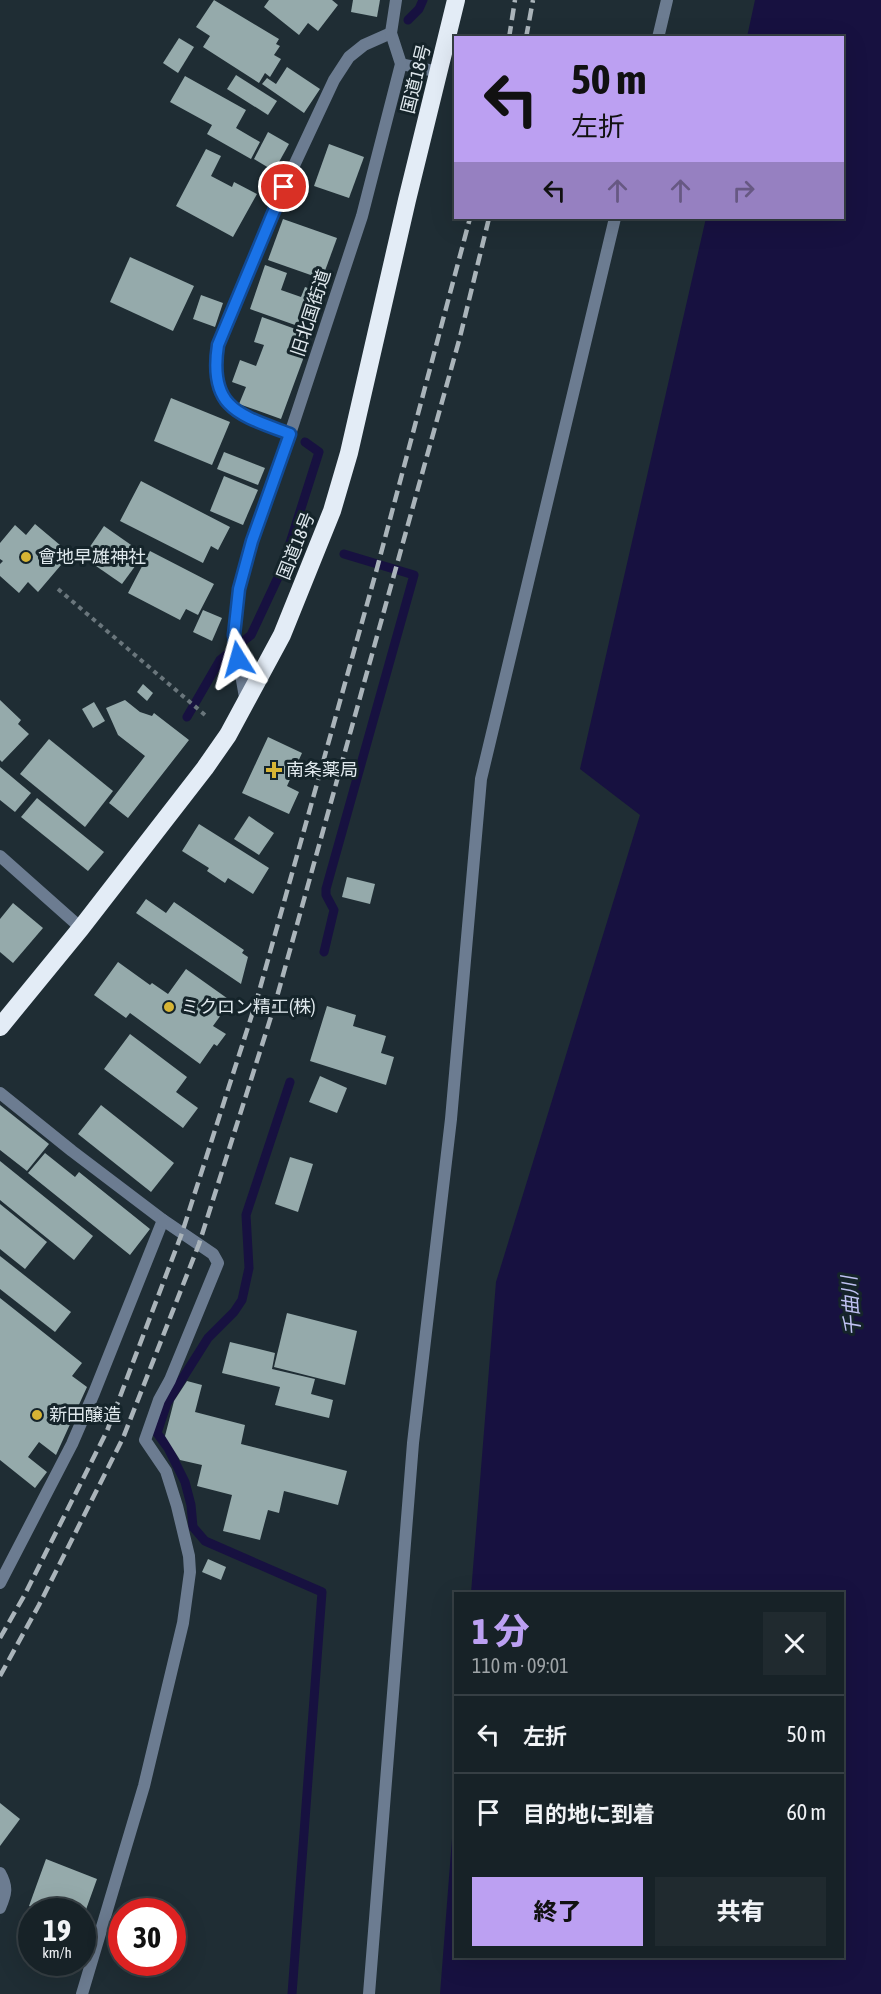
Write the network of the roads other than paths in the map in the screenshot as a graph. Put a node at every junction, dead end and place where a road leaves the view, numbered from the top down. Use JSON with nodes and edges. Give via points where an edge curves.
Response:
{"nodes":[{"id":1,"x":396,"y":0,"type":"edge"},
{"id":2,"x":456,"y":0,"type":"edge"},
{"id":3,"x":667,"y":0,"type":"edge"},
{"id":4,"x":391,"y":33,"type":"junction"},
{"id":5,"x":658,"y":36,"type":"edge"},
{"id":6,"x":401,"y":64,"type":"junction"},
{"id":7,"x":439,"y":72,"type":"junction"},
{"id":8,"x":615,"y":219,"type":"edge"},
{"id":9,"x":290,"y":434,"type":"junction"},
{"id":10,"x":246,"y":704,"type":"junction"},
{"id":11,"x":0,"y":856,"type":"edge"},
{"id":12,"x":81,"y":928,"type":"junction"},
{"id":13,"x":0,"y":1027,"type":"edge"},
{"id":14,"x":0,"y":1093,"type":"edge"},
{"id":15,"x":163,"y":1220,"type":"junction"},
{"id":16,"x":0,"y":1583,"type":"edge"},
{"id":17,"x":0,"y":1873,"type":"edge"},
{"id":18,"x":0,"y":1908,"type":"edge"},
{"id":19,"x":82,"y":1994,"type":"edge"},
{"id":20,"x":369,"y":1994,"type":"edge"}],
"edges":[{"from":1,"to":4,"type":"street"},
{"from":2,"to":7,"type":"highway","name":"国道18号"},
{"from":3,"to":5,"type":"street"},
{"from":4,"to":6,"type":"street"},
{"from":4,"to":9,"type":"street","via":[[349,57],[334,81],[284,187],[218,345],[215,376],[229,405],[246,417]]},
{"from":6,"to":7,"type":"street"},
{"from":6,"to":9,"type":"street","name":"旧北国街道","via":[[362,216]]},
{"from":7,"to":10,"type":"highway","name":"国道18号","via":[[333,512],[282,635]]},
{"from":8,"to":20,"type":"street","via":[[481,779],[451,1119],[413,1443]]},
{"from":9,"to":10,"type":"street","name":"旧北国街道","via":[[244,570],[235,611],[234,635]]},
{"from":10,"to":12,"type":"highway","name":"国道18号","via":[[205,768]]},
{"from":11,"to":12,"type":"street"},
{"from":12,"to":13,"type":"highway","name":"国道18号"},
{"from":14,"to":15,"type":"street"},
{"from":15,"to":16,"type":"street","via":[[72,1444]]},
{"from":15,"to":19,"type":"street","via":[[213,1254],[218,1263],[145,1440],[166,1471],[177,1506],[189,1556],[188,1589],[144,1786]]},
{"from":17,"to":18,"type":"street","via":[[7,1884]]}]}
